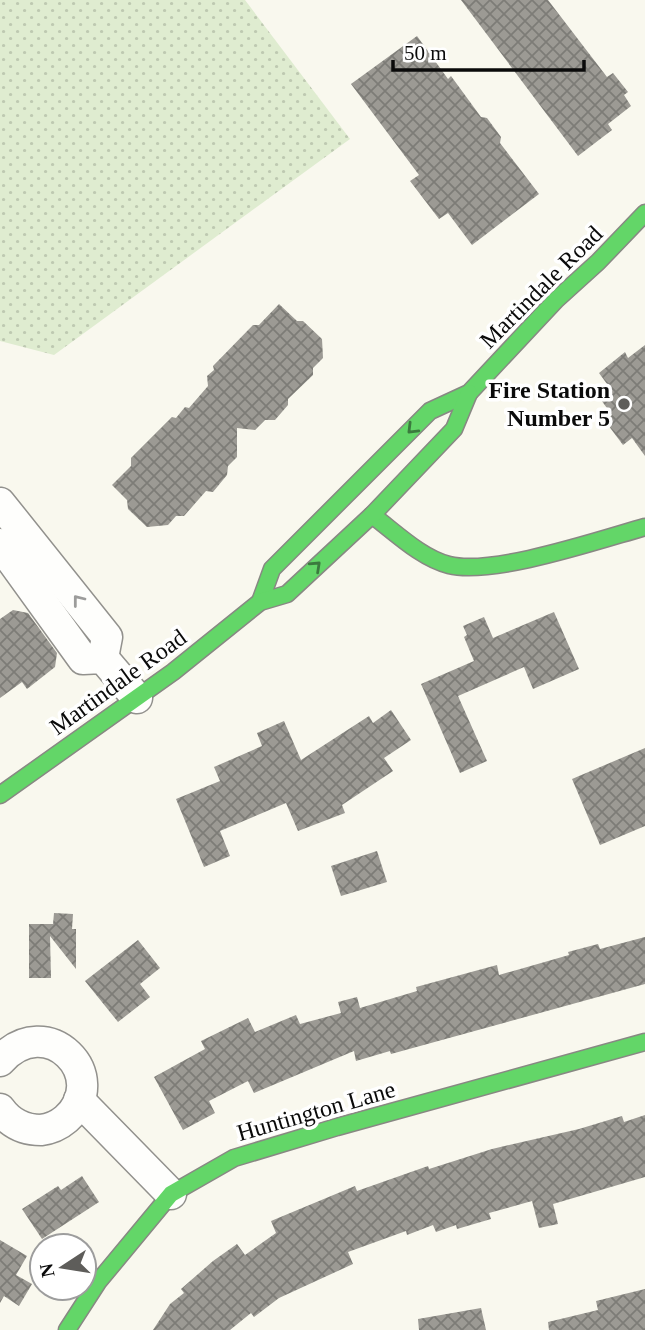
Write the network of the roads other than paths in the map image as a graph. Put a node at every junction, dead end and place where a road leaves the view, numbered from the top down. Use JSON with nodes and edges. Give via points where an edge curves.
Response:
{"nodes":[{"id":1,"x":645,"y":213,"type":"edge"},
{"id":2,"x":469,"y":393,"type":"junction"},
{"id":3,"x":0,"y":503,"type":"edge"},
{"id":4,"x":372,"y":515,"type":"junction"},
{"id":5,"x":645,"y":527,"type":"edge"},
{"id":6,"x":0,"y":544,"type":"edge"},
{"id":7,"x":260,"y":602,"type":"junction"},
{"id":8,"x":103,"y":658,"type":"junction"},
{"id":9,"x":137,"y":698,"type":"junction"},
{"id":10,"x":0,"y":795,"type":"edge"},
{"id":11,"x":645,"y":1042,"type":"edge"},
{"id":12,"x":0,"y":1061,"type":"edge"},
{"id":13,"x":79,"y":1100,"type":"junction"},
{"id":14,"x":0,"y":1109,"type":"edge"},
{"id":15,"x":171,"y":1194,"type":"junction"},
{"id":16,"x":68,"y":1330,"type":"edge"}],
"edges":[{"from":1,"to":2,"type":"main road","name":"Martindale Road"},
{"from":2,"to":4,"type":"main road","name":"Martindale Road","via":[[454,429]]},
{"from":2,"to":7,"type":"main road","name":"Martindale Road","one_way":true,"via":[[430,411],[272,569]]},
{"from":8,"to":3,"type":"street","one_way":true,"via":[[107,637]]},
{"from":4,"to":5,"type":"main road","via":[[450,567],[496,566]]},
{"from":7,"to":4,"type":"main road","name":"Martindale Road","one_way":true,"via":[[287,594]]},
{"from":6,"to":8,"type":"street","via":[[83,659]]},
{"from":7,"to":9,"type":"main road","name":"Martindale Road"},
{"from":8,"to":9,"type":"street"},
{"from":9,"to":10,"type":"main road","name":"Martindale Road"},
{"from":11,"to":15,"type":"main road","name":"Huntington Lane","via":[[234,1158]]},
{"from":12,"to":13,"type":"street","via":[[22,1044],[36,1041],[57,1046],[80,1072]]},
{"from":13,"to":14,"type":"street","via":[[61,1124],[47,1129],[17,1125]]},
{"from":13,"to":15,"type":"street"},
{"from":15,"to":16,"type":"main road","name":"Huntington Lane","via":[[98,1282]]}]}
